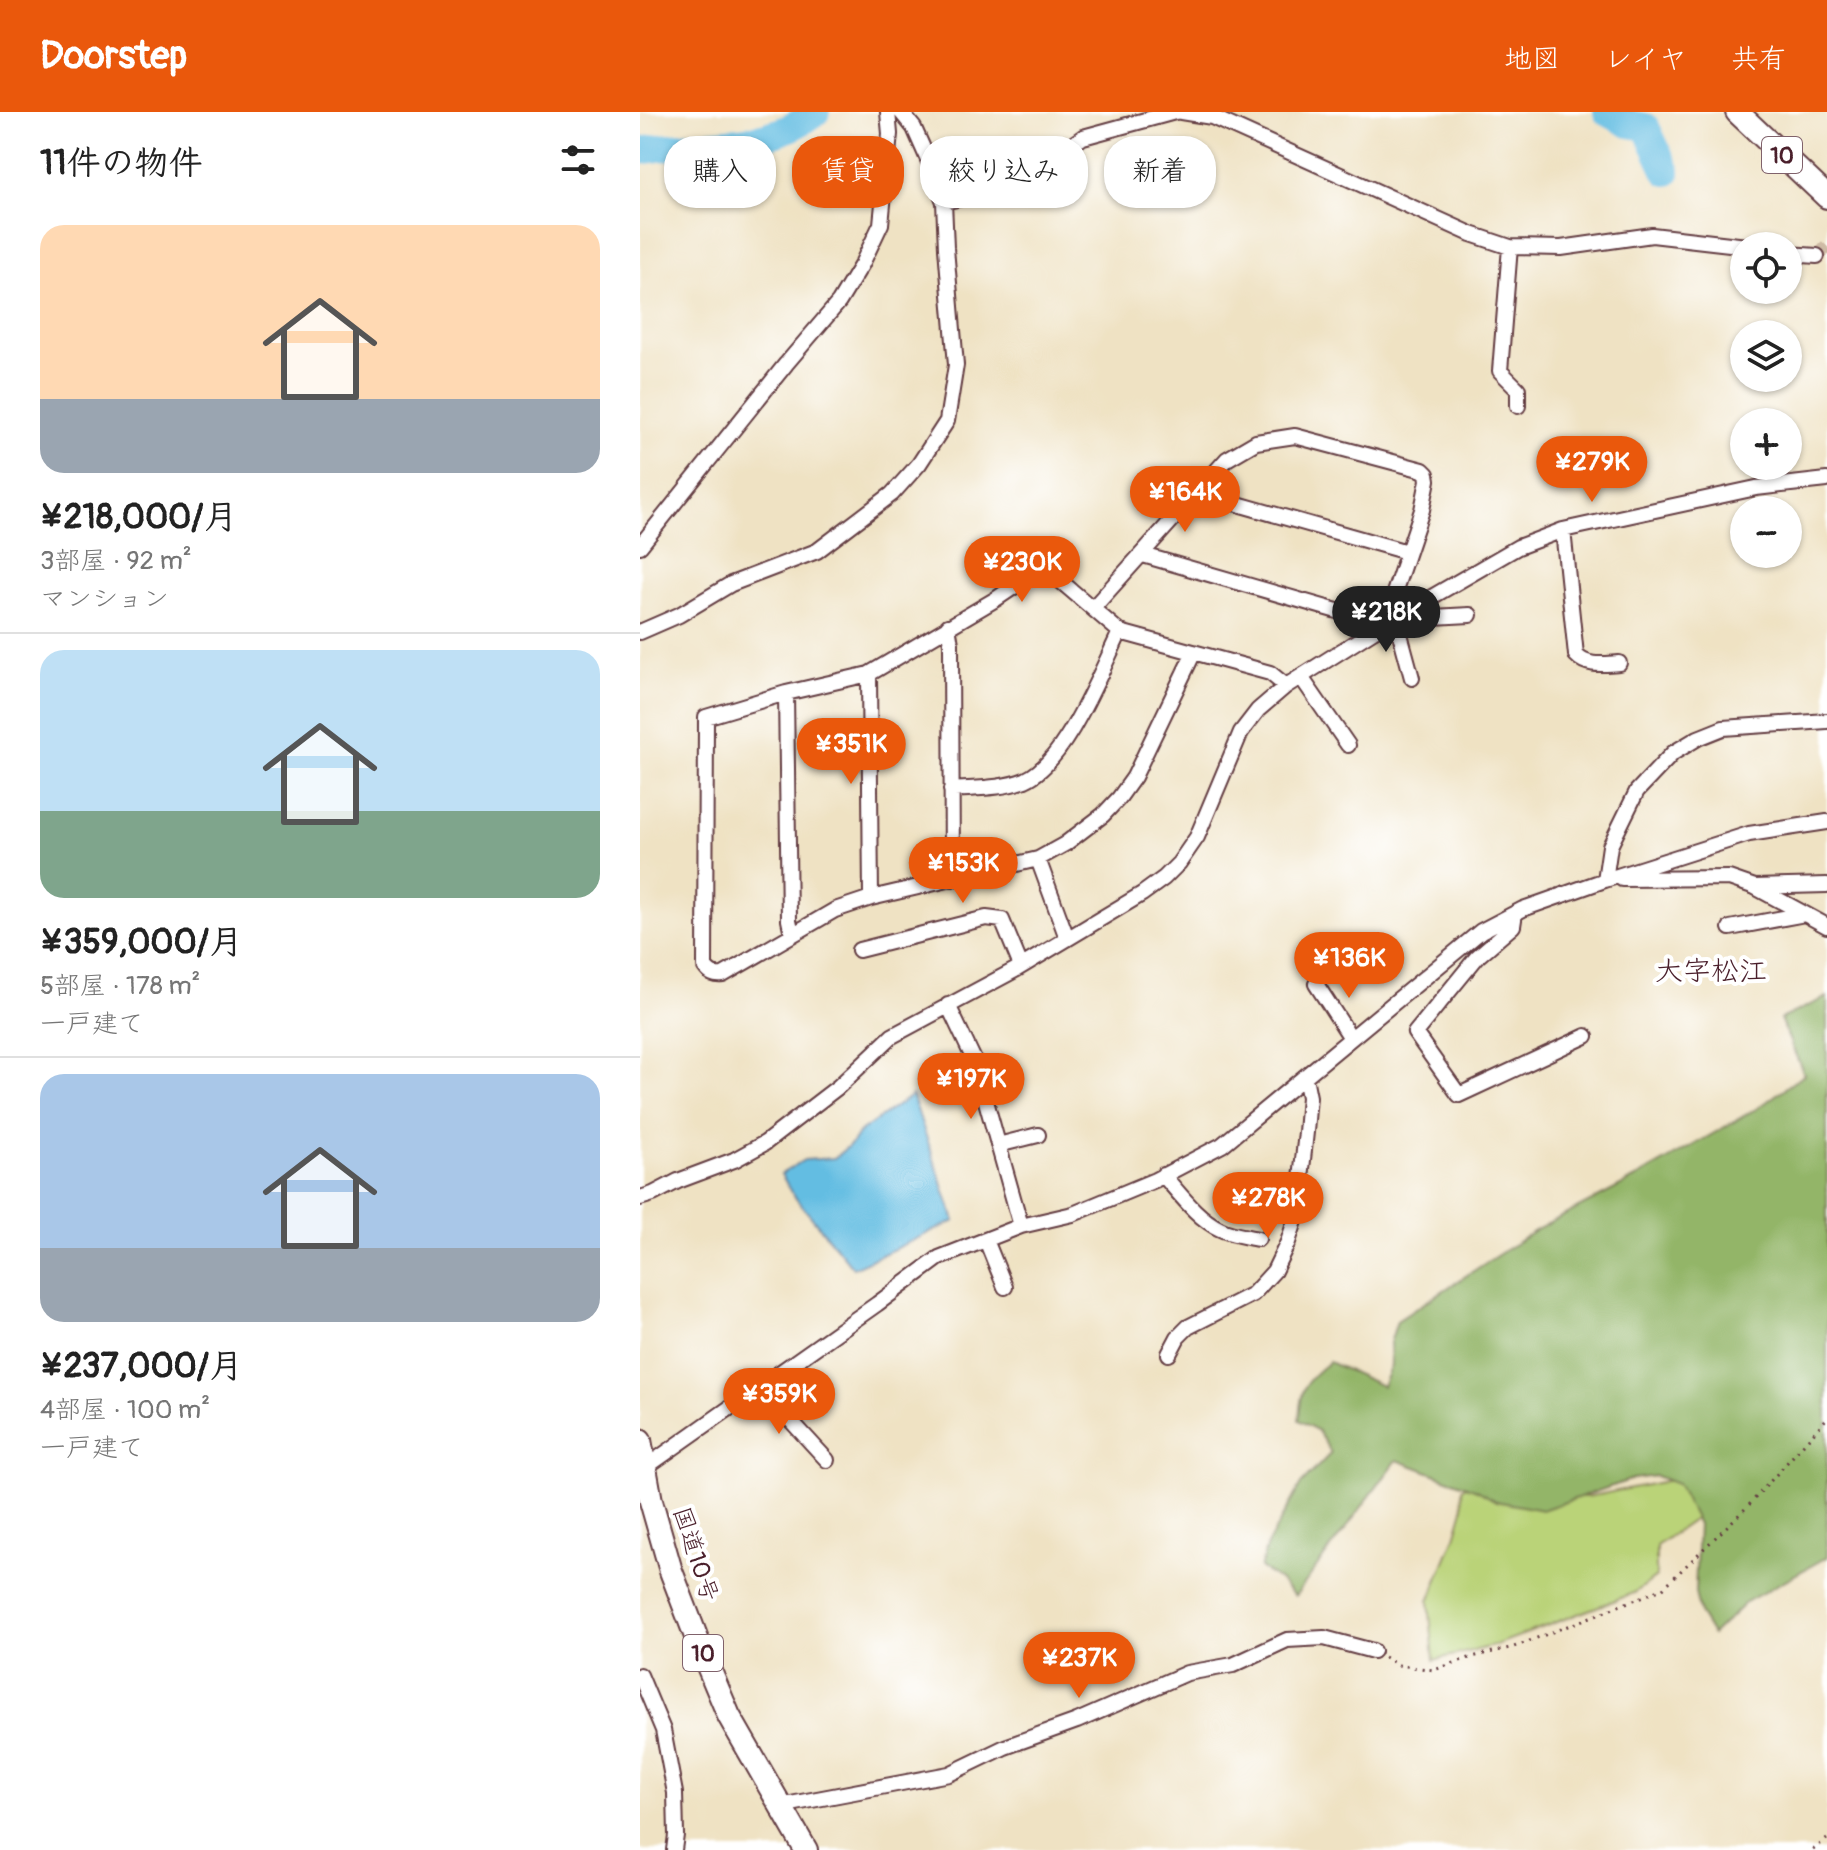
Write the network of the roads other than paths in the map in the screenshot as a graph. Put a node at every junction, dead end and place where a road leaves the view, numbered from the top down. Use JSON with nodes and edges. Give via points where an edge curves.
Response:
{"nodes":[{"id":1,"x":888,"y":112,"type":"edge"},
{"id":2,"x":901,"y":112,"type":"edge"},
{"id":3,"x":1175,"y":112,"type":"edge"},
{"id":4,"x":1181,"y":112,"type":"edge"},
{"id":5,"x":1737,"y":112,"type":"edge"},
{"id":6,"x":1087,"y":136,"type":"edge"},
{"id":7,"x":920,"y":142,"type":"edge"},
{"id":8,"x":1827,"y":197,"type":"edge"},
{"id":9,"x":944,"y":208,"type":"edge"},
{"id":10,"x":1730,"y":244,"type":"edge"},
{"id":11,"x":1510,"y":247,"type":"junction"},
{"id":12,"x":1802,"y":255,"type":"edge"},
{"id":13,"x":1817,"y":256,"type":"dead end"},
{"id":14,"x":1518,"y":406,"type":"dead end"},
{"id":15,"x":1827,"y":480,"type":"edge"},
{"id":16,"x":1198,"y":489,"type":"junction"},
{"id":17,"x":1563,"y":530,"type":"junction"},
{"id":18,"x":640,"y":546,"type":"edge"},
{"id":19,"x":1407,"y":552,"type":"junction"},
{"id":20,"x":1143,"y":555,"type":"junction"},
{"id":21,"x":1093,"y":608,"type":"junction"},
{"id":22,"x":1470,"y":615,"type":"dead end"},
{"id":23,"x":1392,"y":621,"type":"junction"},
{"id":24,"x":948,"y":626,"type":"junction"},
{"id":25,"x":1373,"y":631,"type":"junction"},
{"id":26,"x":640,"y":632,"type":"edge"},
{"id":27,"x":1120,"y":632,"type":"junction"},
{"id":28,"x":1194,"y":652,"type":"junction"},
{"id":29,"x":1619,"y":663,"type":"dead end"},
{"id":30,"x":869,"y":674,"type":"junction"},
{"id":31,"x":1301,"y":677,"type":"junction"},
{"id":32,"x":1412,"y":678,"type":"dead end"},
{"id":33,"x":1286,"y":686,"type":"junction"},
{"id":34,"x":786,"y":693,"type":"junction"},
{"id":35,"x":1827,"y":721,"type":"edge"},
{"id":36,"x":1348,"y":745,"type":"dead end"},
{"id":37,"x":951,"y":790,"type":"junction"},
{"id":38,"x":1827,"y":822,"type":"edge"},
{"id":39,"x":1809,"y":825,"type":"junction"},
{"id":40,"x":1827,"y":832,"type":"edge"},
{"id":41,"x":1038,"y":859,"type":"junction"},
{"id":42,"x":952,"y":879,"type":"junction"},
{"id":43,"x":1605,"y":880,"type":"junction"},
{"id":44,"x":1827,"y":885,"type":"edge"},
{"id":45,"x":1755,"y":887,"type":"junction"},
{"id":46,"x":871,"y":898,"type":"junction"},
{"id":47,"x":1515,"y":913,"type":"junction"},
{"id":48,"x":1805,"y":914,"type":"junction"},
{"id":49,"x":1827,"y":926,"type":"edge"},
{"id":50,"x":1730,"y":928,"type":"dead end"},
{"id":51,"x":792,"y":934,"type":"junction"},
{"id":52,"x":1067,"y":938,"type":"junction"},
{"id":53,"x":859,"y":950,"type":"dead end"},
{"id":54,"x":1330,"y":962,"type":"dead end"},
{"id":55,"x":1021,"y":966,"type":"junction"},
{"id":56,"x":948,"y":1005,"type":"junction"},
{"id":57,"x":1586,"y":1036,"type":"dead end"},
{"id":58,"x":1351,"y":1038,"type":"junction"},
{"id":59,"x":1305,"y":1077,"type":"junction"},
{"id":60,"x":1038,"y":1135,"type":"dead end"},
{"id":61,"x":998,"y":1145,"type":"junction"},
{"id":62,"x":1163,"y":1175,"type":"junction"},
{"id":63,"x":640,"y":1198,"type":"edge"},
{"id":64,"x":1021,"y":1226,"type":"junction"},
{"id":65,"x":1258,"y":1239,"type":"dead end"},
{"id":66,"x":986,"y":1240,"type":"junction"},
{"id":67,"x":1005,"y":1287,"type":"dead end"},
{"id":68,"x":1169,"y":1354,"type":"dead end"},
{"id":69,"x":760,"y":1387,"type":"junction"},
{"id":70,"x":640,"y":1440,"type":"edge"},
{"id":71,"x":827,"y":1460,"type":"dead end"},
{"id":72,"x":646,"y":1467,"type":"junction"},
{"id":73,"x":1373,"y":1651,"type":"road end"},
{"id":74,"x":640,"y":1675,"type":"edge"},
{"id":75,"x":780,"y":1806,"type":"junction"},
{"id":76,"x":674,"y":1850,"type":"edge"},
{"id":77,"x":806,"y":1850,"type":"edge"}],
"edges":[{"from":1,"to":18,"type":"street","via":[[881,224],[862,264],[839,302]]},
{"from":2,"to":7,"type":"street"},
{"from":3,"to":6,"type":"street"},
{"from":4,"to":11,"type":"street","via":[[1212,117]]},
{"from":5,"to":8,"type":"highway","number":"10"},
{"from":9,"to":26,"type":"street","via":[[956,365],[947,421],[919,464],[892,494],[817,551],[731,584]]},
{"from":10,"to":11,"type":"street","via":[[1652,235],[1561,248]]},
{"from":11,"to":14,"type":"street","via":[[1500,371],[1518,389]]},
{"from":12,"to":13,"type":"street"},
{"from":15,"to":17,"type":"street","via":[[1756,488]]},
{"from":16,"to":19,"type":"street"},
{"from":16,"to":19,"type":"street","via":[[1240,450],[1295,436],[1423,470],[1428,480]]},
{"from":16,"to":20,"type":"street"},
{"from":17,"to":23,"type":"street","via":[[1518,547]]},
{"from":17,"to":29,"type":"street","via":[[1576,655],[1596,664]]},
{"from":19,"to":23,"type":"street"},
{"from":20,"to":21,"type":"street"},
{"from":20,"to":25,"type":"street","via":[[1358,617]]},
{"from":21,"to":24,"type":"street","via":[[1043,569]]},
{"from":21,"to":27,"type":"street"},
{"from":22,"to":23,"type":"street"},
{"from":23,"to":25,"type":"street"},
{"from":23,"to":32,"type":"street"},
{"from":24,"to":30,"type":"street"},
{"from":24,"to":37,"type":"street"},
{"from":25,"to":31,"type":"street"},
{"from":27,"to":28,"type":"street"},
{"from":27,"to":37,"type":"street","via":[[1067,739],[1049,761],[1027,779]]},
{"from":28,"to":33,"type":"street","via":[[1270,673]]},
{"from":28,"to":41,"type":"street","via":[[1119,798],[1065,844]]},
{"from":30,"to":34,"type":"street"},
{"from":30,"to":46,"type":"street"},
{"from":31,"to":33,"type":"street"},
{"from":31,"to":36,"type":"street"},
{"from":33,"to":52,"type":"street","via":[[1241,732],[1197,837],[1179,863],[1142,894]]},
{"from":34,"to":51,"type":"street"},
{"from":34,"to":51,"type":"street","via":[[706,717],[705,967],[723,975]]},
{"from":35,"to":43,"type":"street","via":[[1723,728],[1673,753],[1637,791],[1610,846]]},
{"from":37,"to":42,"type":"street"},
{"from":38,"to":39,"type":"street"},
{"from":39,"to":40,"type":"street"},
{"from":39,"to":43,"type":"street","via":[[1749,834]]},
{"from":41,"to":42,"type":"street"},
{"from":41,"to":52,"type":"street"},
{"from":42,"to":46,"type":"street"},
{"from":43,"to":45,"type":"street","via":[[1729,878]]},
{"from":43,"to":47,"type":"street"},
{"from":44,"to":45,"type":"street"},
{"from":45,"to":48,"type":"street"},
{"from":46,"to":51,"type":"street","via":[[835,910]]},
{"from":47,"to":57,"type":"street","via":[[1513,926],[1477,957],[1415,1033],[1459,1095]]},
{"from":47,"to":58,"type":"street","via":[[1481,931]]},
{"from":48,"to":49,"type":"street"},
{"from":48,"to":50,"type":"street"},
{"from":52,"to":55,"type":"street"},
{"from":53,"to":55,"type":"street","via":[[986,918],[1002,920]]},
{"from":54,"to":58,"type":"street","via":[[1316,984]]},
{"from":55,"to":56,"type":"street"},
{"from":56,"to":61,"type":"street","via":[[975,1062]]},
{"from":56,"to":63,"type":"street","via":[[892,1036],[838,1087],[765,1143]]},
{"from":58,"to":59,"type":"street"},
{"from":59,"to":62,"type":"street","via":[[1222,1145]]},
{"from":59,"to":68,"type":"street","via":[[1309,1097],[1297,1215],[1274,1271],[1253,1294],[1188,1327]]},
{"from":60,"to":61,"type":"street"},
{"from":61,"to":64,"type":"street"},
{"from":62,"to":64,"type":"street","via":[[1073,1214]]},
{"from":62,"to":65,"type":"street","via":[[1207,1221]]},
{"from":64,"to":66,"type":"street"},
{"from":66,"to":67,"type":"street"},
{"from":66,"to":69,"type":"street","via":[[939,1258]]},
{"from":69,"to":71,"type":"street"},
{"from":69,"to":72,"type":"street"},
{"from":70,"to":72,"type":"highway","name":"国道10号","number":"10"},
{"from":72,"to":75,"type":"highway","name":"国道10号","number":"10","via":[[671,1571],[700,1647],[729,1716]]},
{"from":73,"to":75,"type":"street","via":[[1324,1638],[1287,1640],[1233,1665],[1187,1673],[949,1774]]},
{"from":74,"to":76,"type":"street","via":[[663,1730],[675,1793]]},
{"from":75,"to":77,"type":"highway","name":"国道10号","number":"10"}]}
